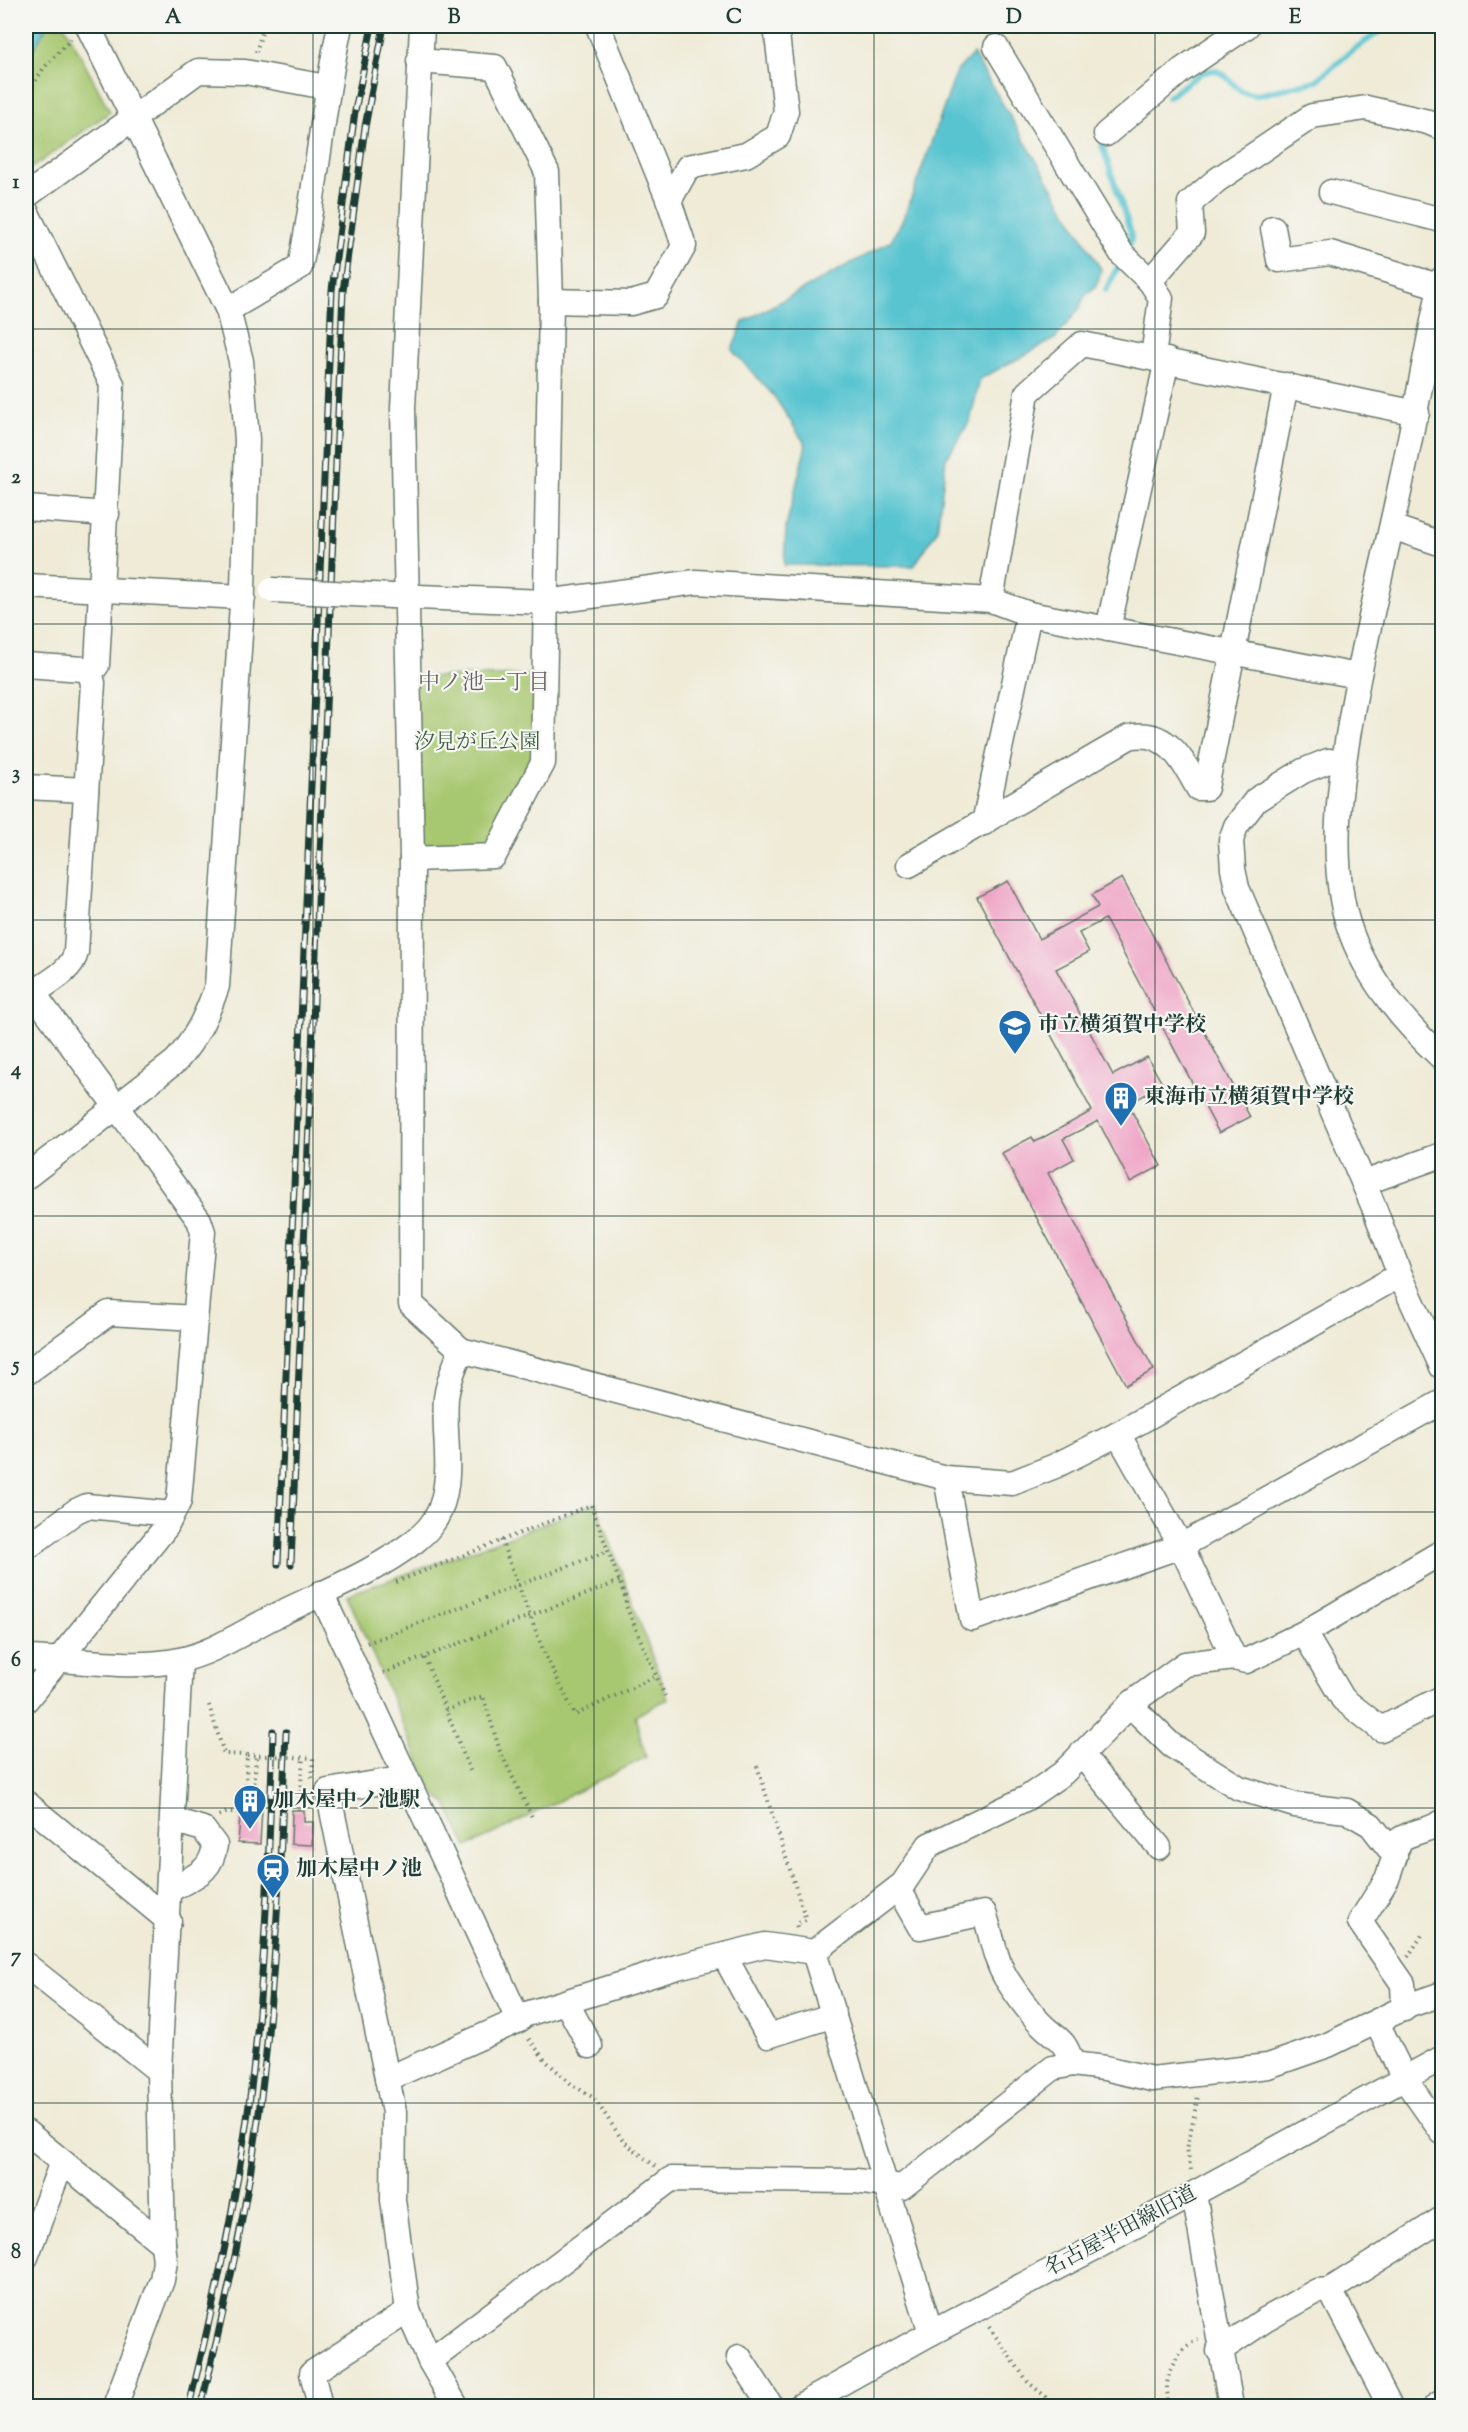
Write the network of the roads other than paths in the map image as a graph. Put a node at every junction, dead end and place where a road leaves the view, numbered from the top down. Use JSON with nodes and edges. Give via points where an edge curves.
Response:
{"nodes":[{"id":1,"x":340,"y":26,"type":"edge"},
{"id":2,"x":422,"y":26,"type":"edge"},
{"id":3,"x":598,"y":26,"type":"edge"},
{"id":4,"x":776,"y":26,"type":"edge"},
{"id":5,"x":1247,"y":26,"type":"edge"},
{"id":6,"x":82,"y":30,"type":"edge"},
{"id":7,"x":996,"y":47,"type":"dead end"},
{"id":8,"x":419,"y":62,"type":"junction"},
{"id":9,"x":326,"y":87,"type":"junction"},
{"id":10,"x":132,"y":118,"type":"junction"},
{"id":11,"x":1443,"y":128,"type":"edge"},
{"id":12,"x":1106,"y":134,"type":"dead end"},
{"id":13,"x":1331,"y":192,"type":"dead end"},
{"id":14,"x":26,"y":196,"type":"edge"},
{"id":15,"x":669,"y":201,"type":"junction"},
{"id":16,"x":26,"y":210,"type":"edge"},
{"id":17,"x":1443,"y":220,"type":"edge"},
{"id":18,"x":1273,"y":228,"type":"dead end"},
{"id":19,"x":1150,"y":281,"type":"junction"},
{"id":20,"x":1442,"y":283,"type":"edge"},
{"id":21,"x":551,"y":301,"type":"junction"},
{"id":22,"x":228,"y":310,"type":"junction"},
{"id":23,"x":1160,"y":358,"type":"junction"},
{"id":24,"x":1286,"y":385,"type":"junction"},
{"id":25,"x":1417,"y":413,"type":"junction"},
{"id":26,"x":26,"y":508,"type":"edge"},
{"id":27,"x":107,"y":514,"type":"junction"},
{"id":28,"x":1392,"y":527,"type":"junction"},
{"id":29,"x":1443,"y":544,"type":"edge"},
{"id":30,"x":26,"y":586,"type":"edge"},
{"id":31,"x":102,"y":591,"type":"junction"},
{"id":32,"x":243,"y":593,"type":"junction"},
{"id":33,"x":399,"y":597,"type":"junction"},
{"id":34,"x":991,"y":600,"type":"junction"},
{"id":35,"x":546,"y":602,"type":"junction"},
{"id":36,"x":1029,"y":614,"type":"junction"},
{"id":37,"x":1108,"y":629,"type":"junction"},
{"id":38,"x":1233,"y":652,"type":"junction"},
{"id":39,"x":26,"y":665,"type":"edge"},
{"id":40,"x":90,"y":674,"type":"junction"},
{"id":41,"x":1358,"y":676,"type":"junction"},
{"id":42,"x":1343,"y":763,"type":"junction"},
{"id":43,"x":26,"y":787,"type":"edge"},
{"id":44,"x":86,"y":790,"type":"junction"},
{"id":45,"x":984,"y":823,"type":"junction"},
{"id":46,"x":412,"y":859,"type":"junction"},
{"id":47,"x":909,"y":865,"type":"dead end"},
{"id":48,"x":28,"y":991,"type":"edge"},
{"id":49,"x":1443,"y":1058,"type":"edge"},
{"id":50,"x":118,"y":1107,"type":"junction"},
{"id":51,"x":1439,"y":1156,"type":"dead end"},
{"id":52,"x":26,"y":1177,"type":"edge"},
{"id":53,"x":1364,"y":1183,"type":"junction"},
{"id":54,"x":1400,"y":1275,"type":"junction"},
{"id":55,"x":195,"y":1318,"type":"junction"},
{"id":56,"x":461,"y":1350,"type":"junction"},
{"id":57,"x":1443,"y":1367,"type":"edge"},
{"id":58,"x":26,"y":1373,"type":"edge"},
{"id":59,"x":1443,"y":1402,"type":"edge"},
{"id":60,"x":1118,"y":1434,"type":"junction"},
{"id":61,"x":946,"y":1478,"type":"junction"},
{"id":62,"x":172,"y":1515,"type":"junction"},
{"id":63,"x":1180,"y":1546,"type":"junction"},
{"id":64,"x":26,"y":1548,"type":"edge"},
{"id":65,"x":1443,"y":1551,"type":"edge"},
{"id":66,"x":321,"y":1593,"type":"junction"},
{"id":67,"x":1304,"y":1633,"type":"junction"},
{"id":68,"x":26,"y":1658,"type":"edge"},
{"id":69,"x":1234,"y":1658,"type":"junction"},
{"id":70,"x":58,"y":1659,"type":"junction"},
{"id":71,"x":180,"y":1660,"type":"junction"},
{"id":72,"x":1443,"y":1698,"type":"edge"},
{"id":73,"x":26,"y":1700,"type":"edge"},
{"id":74,"x":1130,"y":1705,"type":"junction"},
{"id":75,"x":1081,"y":1754,"type":"junction"},
{"id":76,"x":406,"y":1778,"type":"junction"},
{"id":77,"x":26,"y":1803,"type":"edge"},
{"id":78,"x":173,"y":1820,"type":"junction"},
{"id":79,"x":1443,"y":1822,"type":"edge"},
{"id":80,"x":1159,"y":1847,"type":"dead end"},
{"id":81,"x":1391,"y":1849,"type":"junction"},
{"id":82,"x":898,"y":1887,"type":"junction"},
{"id":83,"x":170,"y":1890,"type":"junction"},
{"id":84,"x":169,"y":1921,"type":"junction"},
{"id":85,"x":806,"y":1951,"type":"junction"},
{"id":86,"x":724,"y":1955,"type":"junction"},
{"id":87,"x":26,"y":1965,"type":"edge"},
{"id":88,"x":1443,"y":1994,"type":"edge"},
{"id":89,"x":566,"y":2002,"type":"junction"},
{"id":90,"x":1404,"y":2009,"type":"junction"},
{"id":91,"x":834,"y":2015,"type":"junction"},
{"id":92,"x":519,"y":2020,"type":"road end"},
{"id":93,"x":1377,"y":2023,"type":"junction"},
{"id":94,"x":590,"y":2046,"type":"dead end"},
{"id":95,"x":1443,"y":2058,"type":"edge"},
{"id":96,"x":1072,"y":2064,"type":"junction"},
{"id":97,"x":159,"y":2071,"type":"junction"},
{"id":98,"x":1404,"y":2078,"type":"junction"},
{"id":99,"x":387,"y":2079,"type":"junction"},
{"id":100,"x":26,"y":2132,"type":"edge"},
{"id":101,"x":1443,"y":2132,"type":"edge"},
{"id":102,"x":62,"y":2162,"type":"junction"},
{"id":103,"x":887,"y":2183,"type":"junction"},
{"id":104,"x":1196,"y":2192,"type":"junction"},
{"id":105,"x":1443,"y":2219,"type":"edge"},
{"id":106,"x":163,"y":2244,"type":"junction"},
{"id":107,"x":26,"y":2257,"type":"edge"},
{"id":108,"x":1330,"y":2289,"type":"junction"},
{"id":109,"x":408,"y":2311,"type":"junction"},
{"id":110,"x":931,"y":2333,"type":"junction"},
{"id":111,"x":1218,"y":2342,"type":"junction"},
{"id":112,"x":739,"y":2357,"type":"dead end"},
{"id":113,"x":430,"y":2361,"type":"junction"},
{"id":114,"x":1443,"y":2402,"type":"edge"},
{"id":115,"x":115,"y":2406,"type":"edge"},
{"id":116,"x":320,"y":2406,"type":"edge"},
{"id":117,"x":456,"y":2406,"type":"edge"},
{"id":118,"x":771,"y":2406,"type":"edge"},
{"id":119,"x":800,"y":2406,"type":"edge"},
{"id":120,"x":1231,"y":2406,"type":"edge"},
{"id":121,"x":1390,"y":2406,"type":"edge"},
{"id":122,"x":1436,"y":2406,"type":"edge"}],
"edges":[{"from":1,"to":9,"type":"street"},
{"from":2,"to":8,"type":"street"},
{"from":3,"to":15,"type":"street"},
{"from":4,"to":15,"type":"street","via":[[786,111],[778,136],[746,155],[688,167]]},
{"from":5,"to":12,"type":"street","via":[[1182,70]]},
{"from":6,"to":10,"type":"street"},
{"from":7,"to":19,"type":"street","via":[[1122,254]]},
{"from":8,"to":21,"type":"street","via":[[495,67],[547,171]]},
{"from":8,"to":33,"type":"street","via":[[403,408]]},
{"from":9,"to":10,"type":"street","via":[[249,73],[198,71]]},
{"from":9,"to":22,"type":"street","via":[[312,213],[300,267]]},
{"from":10,"to":14,"type":"street"},
{"from":10,"to":22,"type":"street"},
{"from":11,"to":19,"type":"street","via":[[1366,108],[1312,117],[1190,202],[1192,233]]},
{"from":13,"to":17,"type":"street"},
{"from":15,"to":21,"type":"street","via":[[684,246],[656,296],[631,303]]},
{"from":16,"to":27,"type":"street","via":[[112,384]]},
{"from":18,"to":20,"type":"street","via":[[1279,260],[1330,253]]},
{"from":19,"to":23,"type":"street","via":[[1161,298]]},
{"from":20,"to":25,"type":"street"},
{"from":21,"to":35,"type":"street"},
{"from":22,"to":32,"type":"street","via":[[242,360],[247,440]]},
{"from":23,"to":24,"type":"street"},
{"from":23,"to":34,"type":"street","via":[[1082,344],[1027,393]]},
{"from":23,"to":37,"type":"street"},
{"from":24,"to":25,"type":"street"},
{"from":24,"to":38,"type":"street"},
{"from":25,"to":28,"type":"street"},
{"from":26,"to":27,"type":"street"},
{"from":27,"to":31,"type":"street"},
{"from":28,"to":29,"type":"street"},
{"from":28,"to":41,"type":"street"},
{"from":30,"to":31,"type":"street"},
{"from":31,"to":32,"type":"street"},
{"from":31,"to":40,"type":"street","via":[[97,665]]},
{"from":32,"to":33,"type":"street","bridge":true,"via":[[272,590]]},
{"from":32,"to":50,"type":"street","via":[[216,986],[206,1018],[193,1041],[176,1061]]},
{"from":33,"to":35,"type":"street"},
{"from":33,"to":46,"type":"street"},
{"from":34,"to":35,"type":"street","via":[[696,582]]},
{"from":34,"to":36,"type":"street"},
{"from":35,"to":46,"type":"street","via":[[543,763],[494,856]]},
{"from":36,"to":37,"type":"street"},
{"from":36,"to":45,"type":"street"},
{"from":37,"to":38,"type":"street"},
{"from":38,"to":41,"type":"street"},
{"from":38,"to":45,"type":"street","via":[[1206,788],[1198,788],[1183,760],[1164,742],[1139,735],[1129,737]]},
{"from":39,"to":40,"type":"street","via":[[83,669]]},
{"from":40,"to":44,"type":"street","via":[[93,682]]},
{"from":41,"to":42,"type":"street"},
{"from":42,"to":49,"type":"street","via":[[1337,800],[1342,902],[1356,943],[1378,985],[1412,1029]]},
{"from":42,"to":53,"type":"street","via":[[1328,761],[1303,771],[1256,801],[1236,826],[1231,855],[1237,888]]},
{"from":43,"to":44,"type":"street"},
{"from":44,"to":48,"type":"street","via":[[75,961]]},
{"from":45,"to":47,"type":"street"},
{"from":46,"to":56,"type":"street","via":[[411,1304]]},
{"from":48,"to":50,"type":"street"},
{"from":50,"to":52,"type":"street"},
{"from":50,"to":55,"type":"street","via":[[203,1226]]},
{"from":51,"to":53,"type":"street"},
{"from":53,"to":54,"type":"street"},
{"from":54,"to":57,"type":"street"},
{"from":54,"to":60,"type":"street"},
{"from":55,"to":58,"type":"street","via":[[109,1313]]},
{"from":55,"to":62,"type":"street","via":[[178,1501]]},
{"from":56,"to":61,"type":"street"},
{"from":56,"to":66,"type":"street","via":[[446,1398],[447,1489],[430,1529],[391,1557]]},
{"from":59,"to":63,"type":"street"},
{"from":60,"to":61,"type":"street","via":[[1012,1483]]},
{"from":60,"to":63,"type":"street"},
{"from":61,"to":63,"type":"street","via":[[972,1619]]},
{"from":62,"to":64,"type":"street","via":[[87,1506]]},
{"from":62,"to":70,"type":"street"},
{"from":63,"to":69,"type":"street"},
{"from":65,"to":67,"type":"street"},
{"from":66,"to":71,"type":"street"},
{"from":66,"to":76,"type":"street"},
{"from":67,"to":69,"type":"street","via":[[1246,1661]]},
{"from":67,"to":72,"type":"street","via":[[1343,1699],[1381,1729]]},
{"from":68,"to":70,"type":"street"},
{"from":69,"to":74,"type":"street","via":[[1185,1664]]},
{"from":70,"to":71,"type":"street","via":[[120,1664]]},
{"from":70,"to":73,"type":"street"},
{"from":71,"to":78,"type":"street"},
{"from":74,"to":75,"type":"street"},
{"from":74,"to":81,"type":"street","via":[[1171,1745],[1239,1788],[1295,1805],[1347,1811],[1371,1825]]},
{"from":75,"to":80,"type":"street"},
{"from":75,"to":82,"type":"street","via":[[1063,1773],[1027,1798],[929,1845]]},
{"from":76,"to":89,"type":"street","via":[[517,2017]]},
{"from":76,"to":99,"type":"street","via":[[328,1791]]},
{"from":77,"to":84,"type":"street"},
{"from":78,"to":83,"type":"street"},
{"from":78,"to":83,"type":"street","via":[[203,1829],[214,1845],[207,1868]]},
{"from":79,"to":81,"type":"street","via":[[1404,1837]]},
{"from":81,"to":90,"type":"street","via":[[1395,1856],[1387,1879],[1360,1922],[1403,1984]]},
{"from":82,"to":85,"type":"street"},
{"from":82,"to":96,"type":"street","via":[[920,1927],[984,1913],[996,1959],[1007,1979],[1038,2022],[1067,2046]]},
{"from":83,"to":84,"type":"street"},
{"from":84,"to":97,"type":"street"},
{"from":85,"to":86,"type":"street","via":[[765,1945]]},
{"from":85,"to":91,"type":"street"},
{"from":86,"to":89,"type":"street"},
{"from":86,"to":91,"type":"street","via":[[768,2036]]},
{"from":87,"to":97,"type":"street"},
{"from":88,"to":90,"type":"street"},
{"from":89,"to":94,"type":"street"},
{"from":90,"to":93,"type":"street"},
{"from":91,"to":103,"type":"street"},
{"from":92,"to":99,"type":"street"},
{"from":93,"to":96,"type":"street","via":[[1268,2066],[1152,2079]]},
{"from":93,"to":98,"type":"street"},
{"from":95,"to":98,"type":"street","name":"名古屋半田線旧道"},
{"from":96,"to":103,"type":"street","via":[[1053,2068],[902,2187]]},
{"from":97,"to":106,"type":"street"},
{"from":98,"to":101,"type":"street"},
{"from":98,"to":104,"type":"street","name":"名古屋半田線旧道"},
{"from":99,"to":109,"type":"street","via":[[393,2112],[393,2200]]},
{"from":100,"to":102,"type":"street"},
{"from":102,"to":106,"type":"street"},
{"from":102,"to":107,"type":"street"},
{"from":103,"to":110,"type":"street"},
{"from":103,"to":113,"type":"street","via":[[671,2179]]},
{"from":104,"to":110,"type":"street","name":"名古屋半田線旧道"},
{"from":104,"to":111,"type":"street"},
{"from":105,"to":108,"type":"street"},
{"from":106,"to":115,"type":"street","via":[[162,2280]]},
{"from":108,"to":111,"type":"street","via":[[1317,2291]]},
{"from":108,"to":121,"type":"street"},
{"from":109,"to":113,"type":"street"},
{"from":109,"to":116,"type":"street","via":[[312,2373]]},
{"from":110,"to":119,"type":"street","name":"名古屋半田線旧道"},
{"from":111,"to":120,"type":"street"},
{"from":112,"to":118,"type":"street"},
{"from":113,"to":117,"type":"street"},
{"from":114,"to":122,"type":"street"}]}
